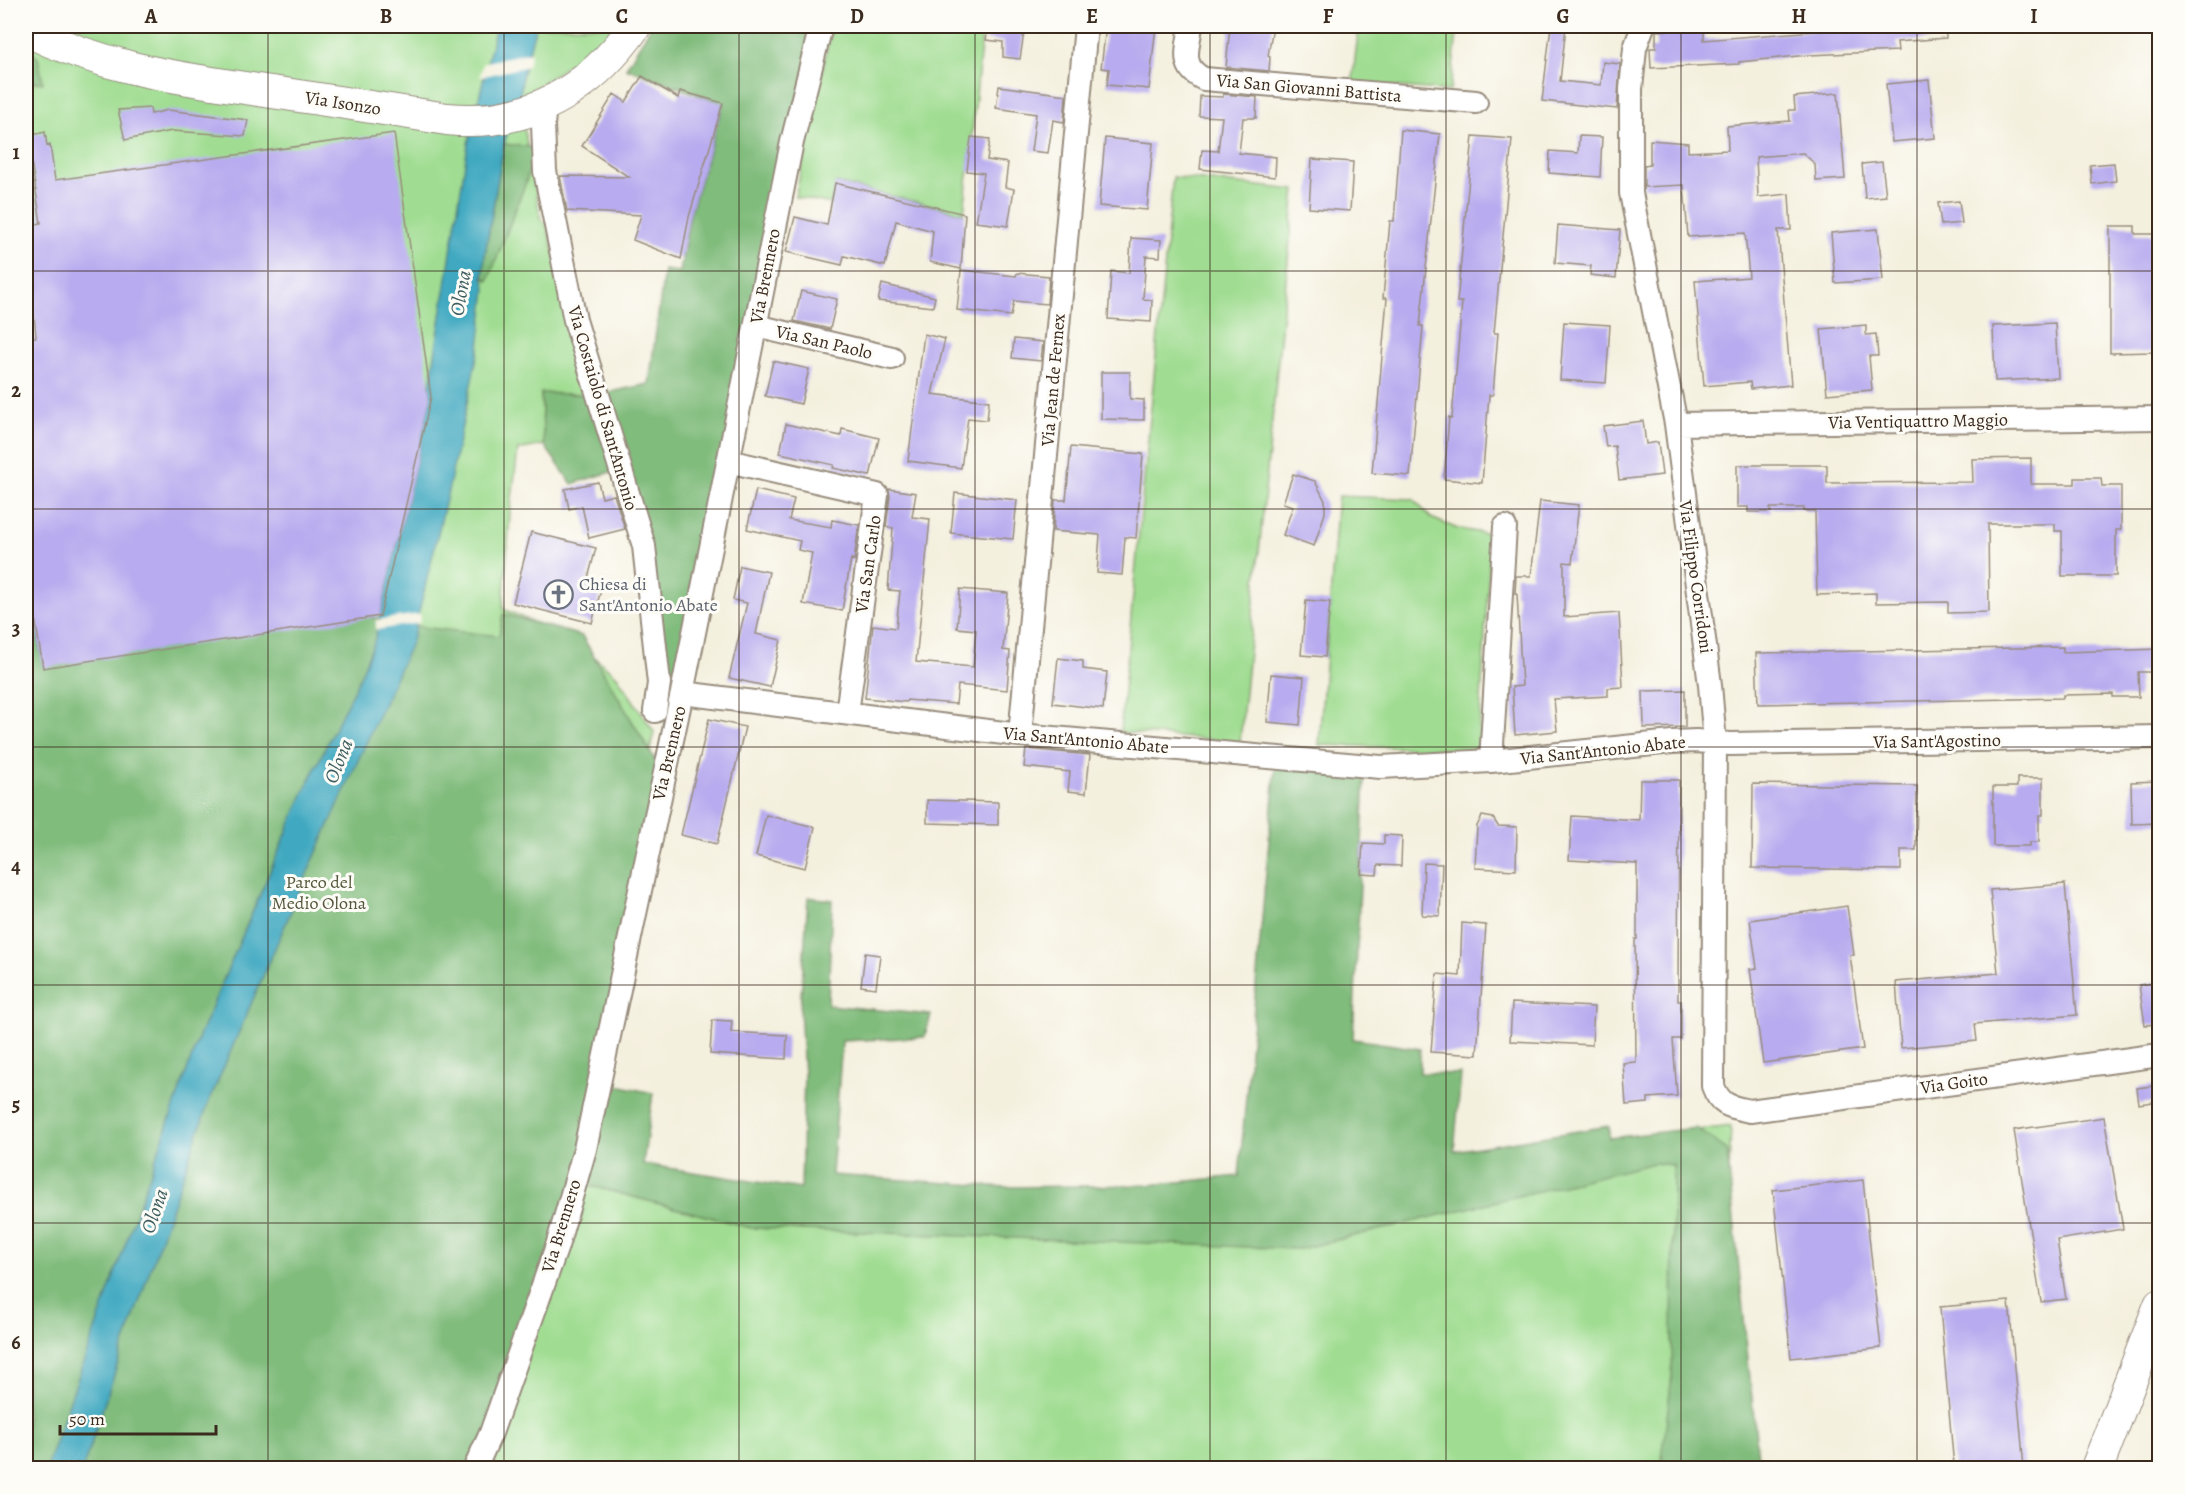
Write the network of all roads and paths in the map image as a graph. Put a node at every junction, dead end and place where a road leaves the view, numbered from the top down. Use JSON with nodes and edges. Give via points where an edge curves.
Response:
{"nodes":[{"id":1,"x":635,"y":26,"type":"edge"},
{"id":2,"x":821,"y":26,"type":"edge"},
{"id":3,"x":1086,"y":26,"type":"edge"},
{"id":4,"x":1191,"y":26,"type":"edge"},
{"id":5,"x":1643,"y":26,"type":"edge"},
{"id":6,"x":26,"y":30,"type":"edge"},
{"id":7,"x":1476,"y":102,"type":"dead end"},
{"id":8,"x":542,"y":106,"type":"junction"},
{"id":9,"x":756,"y":326,"type":"junction"},
{"id":10,"x":892,"y":358,"type":"dead end"},
{"id":11,"x":2160,"y":418,"type":"edge"},
{"id":12,"x":1676,"y":424,"type":"junction"},
{"id":13,"x":728,"y":461,"type":"junction"},
{"id":14,"x":1505,"y":527,"type":"dead end"},
{"id":15,"x":682,"y":693,"type":"junction"},
{"id":16,"x":655,"y":711,"type":"dead end"},
{"id":17,"x":847,"y":713,"type":"junction"},
{"id":18,"x":1020,"y":735,"type":"junction"},
{"id":19,"x":2160,"y":737,"type":"edge"},
{"id":20,"x":1715,"y":743,"type":"junction"},
{"id":21,"x":1491,"y":761,"type":"junction"},
{"id":22,"x":2160,"y":1055,"type":"edge"},
{"id":23,"x":1750,"y":1111,"type":"joint"},
{"id":24,"x":2160,"y":1305,"type":"edge"},
{"id":25,"x":475,"y":1468,"type":"edge"},
{"id":26,"x":2097,"y":1468,"type":"edge"}],
"edges":[{"from":1,"to":8,"type":"street","name":"Via Isonzo","via":[[591,75]]},
{"from":2,"to":9,"type":"street","name":"Via Brennero","via":[[792,142]]},
{"from":3,"to":18,"type":"street","name":"Via Jean de Fernex"},
{"from":4,"to":7,"type":"street","name":"Via San Giovanni Battista","via":[[1186,59],[1194,75],[1204,79]]},
{"from":5,"to":12,"type":"street","name":"Via Filippo Corridoni","via":[[1635,48],[1631,89],[1631,193]]},
{"from":6,"to":8,"type":"street","name":"Via Isonzo","via":[[100,61],[154,74],[447,119],[490,120]]},
{"from":8,"to":16,"type":"street","name":"Via Costaiolo di Sant'Antonio","via":[[545,171],[575,320],[644,546],[659,683]]},
{"from":9,"to":10,"type":"street","name":"Via San Paolo"},
{"from":9,"to":13,"type":"street","name":"Via Brennero"},
{"from":11,"to":12,"type":"street","name":"Via Ventiquattro Maggio"},
{"from":12,"to":20,"type":"street","name":"Via Filippo Corridoni"},
{"from":13,"to":15,"type":"street","name":"Via Brennero"},
{"from":13,"to":17,"type":"street","name":"Via San Carlo","via":[[877,495]]},
{"from":14,"to":21,"type":"street"},
{"from":15,"to":17,"type":"street","name":"Via Sant'Antonio Abate"},
{"from":15,"to":25,"type":"street","name":"Via Brennero","via":[[585,1149],[556,1246],[491,1433]]},
{"from":17,"to":18,"type":"street","name":"Via Sant'Antonio Abate"},
{"from":18,"to":21,"type":"street","name":"Via Sant'Antonio Abate","via":[[1381,767]]},
{"from":19,"to":20,"type":"street","name":"Via Sant'Agostino"},
{"from":20,"to":21,"type":"street","name":"Via Sant'Antonio Abate","via":[[1672,742]]},
{"from":20,"to":23,"type":"street","name":"Via Filippo Corridoni","via":[[1713,1086],[1727,1106]]},
{"from":22,"to":23,"type":"street","name":"Via Goito"},
{"from":24,"to":26,"type":"street"}]}
